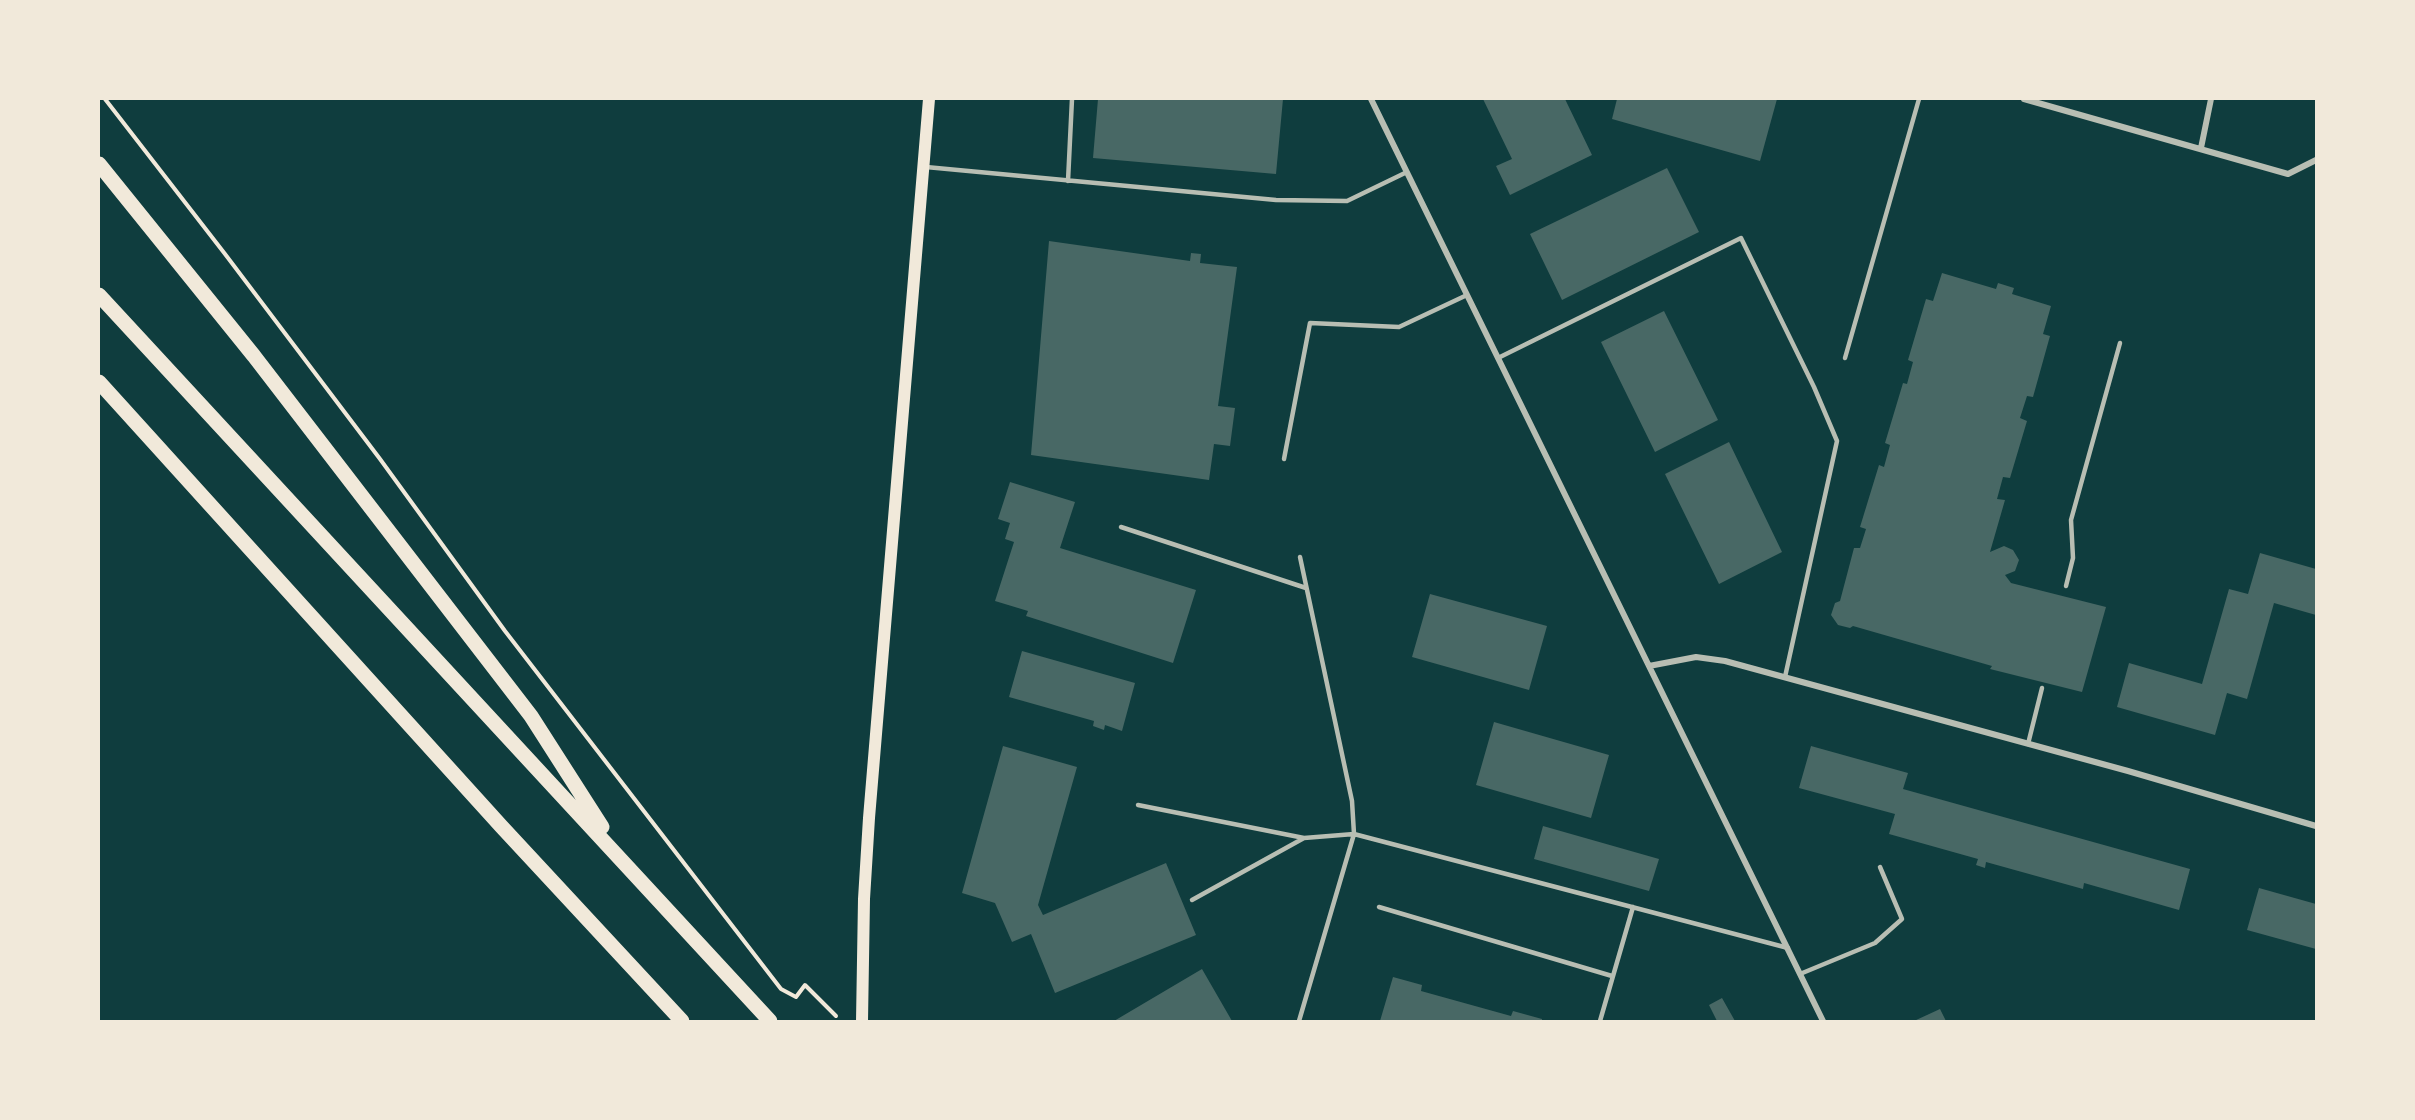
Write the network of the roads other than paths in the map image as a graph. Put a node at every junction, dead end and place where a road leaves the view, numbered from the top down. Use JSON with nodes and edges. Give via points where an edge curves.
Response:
{"nodes":[{"id":1,"x":929,"y":99,"type":"edge"},
{"id":2,"x":1072,"y":99,"type":"edge"},
{"id":3,"x":1371,"y":99,"type":"edge"},
{"id":4,"x":1919,"y":99,"type":"edge"},
{"id":5,"x":2024,"y":99,"type":"edge"},
{"id":6,"x":2211,"y":99,"type":"edge"},
{"id":7,"x":2201,"y":148,"type":"junction"},
{"id":8,"x":2316,"y":160,"type":"edge"},
{"id":9,"x":99,"y":164,"type":"edge"},
{"id":10,"x":924,"y":166,"type":"junction"},
{"id":11,"x":1407,"y":172,"type":"junction"},
{"id":12,"x":1068,"y":181,"type":"junction"},
{"id":13,"x":99,"y":295,"type":"edge"},
{"id":14,"x":1467,"y":296,"type":"junction"},
{"id":15,"x":2120,"y":343,"type":"dead end"},
{"id":16,"x":1498,"y":358,"type":"junction"},
{"id":17,"x":1845,"y":358,"type":"dead end"},
{"id":18,"x":99,"y":382,"type":"edge"},
{"id":19,"x":1284,"y":459,"type":"dead end"},
{"id":20,"x":1121,"y":527,"type":"dead end"},
{"id":21,"x":1300,"y":557,"type":"dead end"},
{"id":22,"x":2066,"y":586,"type":"dead end"},
{"id":23,"x":1306,"y":588,"type":"junction"},
{"id":24,"x":1649,"y":666,"type":"junction"},
{"id":25,"x":1785,"y":677,"type":"junction"},
{"id":26,"x":2042,"y":688,"type":"dead end"},
{"id":27,"x":2028,"y":744,"type":"junction"},
{"id":28,"x":1138,"y":804,"type":"dead end"},
{"id":29,"x":2316,"y":826,"type":"edge"},
{"id":30,"x":1353,"y":834,"type":"junction"},
{"id":31,"x":1304,"y":838,"type":"junction"},
{"id":32,"x":623,"y":860,"type":"junction"},
{"id":33,"x":1880,"y":867,"type":"dead end"},
{"id":34,"x":1191,"y":900,"type":"dead end"},
{"id":35,"x":1379,"y":907,"type":"dead end"},
{"id":36,"x":1633,"y":907,"type":"junction"},
{"id":37,"x":1788,"y":948,"type":"junction"},
{"id":38,"x":1800,"y":974,"type":"junction"},
{"id":39,"x":1612,"y":976,"type":"junction"},
{"id":40,"x":682,"y":1021,"type":"edge"},
{"id":41,"x":770,"y":1021,"type":"edge"},
{"id":42,"x":862,"y":1021,"type":"edge"},
{"id":43,"x":1299,"y":1021,"type":"edge"},
{"id":44,"x":1600,"y":1021,"type":"edge"},
{"id":45,"x":1823,"y":1021,"type":"edge"}],
"edges":[{"from":1,"to":10,"type":"main road"},
{"from":2,"to":12,"type":"lane"},
{"from":3,"to":11,"type":"street"},
{"from":4,"to":17,"type":"lane"},
{"from":5,"to":7,"type":"street"},
{"from":6,"to":7,"type":"street"},
{"from":7,"to":8,"type":"street","via":[[2288,174]]},
{"from":9,"to":32,"type":"main road","via":[[247,347],[531,716]]},
{"from":10,"to":12,"type":"lane"},
{"from":10,"to":42,"type":"main road","via":[[868,829]]},
{"from":11,"to":12,"type":"lane","via":[[1347,201],[1276,200]]},
{"from":11,"to":14,"type":"street"},
{"from":13,"to":32,"type":"main road"},
{"from":14,"to":16,"type":"street"},
{"from":14,"to":19,"type":"lane","via":[[1399,327],[1310,323]]},
{"from":15,"to":22,"type":"lane","via":[[2071,520],[2073,558]]},
{"from":16,"to":24,"type":"street"},
{"from":16,"to":25,"type":"lane","via":[[1741,238],[1837,441]]},
{"from":18,"to":40,"type":"main road"},
{"from":20,"to":23,"type":"lane"},
{"from":21,"to":23,"type":"lane"},
{"from":23,"to":30,"type":"lane","via":[[1352,801]]},
{"from":24,"to":25,"type":"street","via":[[1696,657]]},
{"from":24,"to":37,"type":"street"},
{"from":25,"to":27,"type":"street"},
{"from":26,"to":27,"type":"lane"},
{"from":27,"to":29,"type":"street"},
{"from":28,"to":31,"type":"lane"},
{"from":30,"to":31,"type":"lane"},
{"from":30,"to":36,"type":"lane"},
{"from":30,"to":43,"type":"lane"},
{"from":31,"to":34,"type":"lane"},
{"from":32,"to":41,"type":"main road"},
{"from":33,"to":38,"type":"lane","via":[[1902,919],[1875,943]]},
{"from":35,"to":39,"type":"lane"},
{"from":36,"to":37,"type":"lane"},
{"from":36,"to":39,"type":"lane"},
{"from":37,"to":38,"type":"street"},
{"from":38,"to":45,"type":"street"},
{"from":39,"to":44,"type":"lane"}]}
